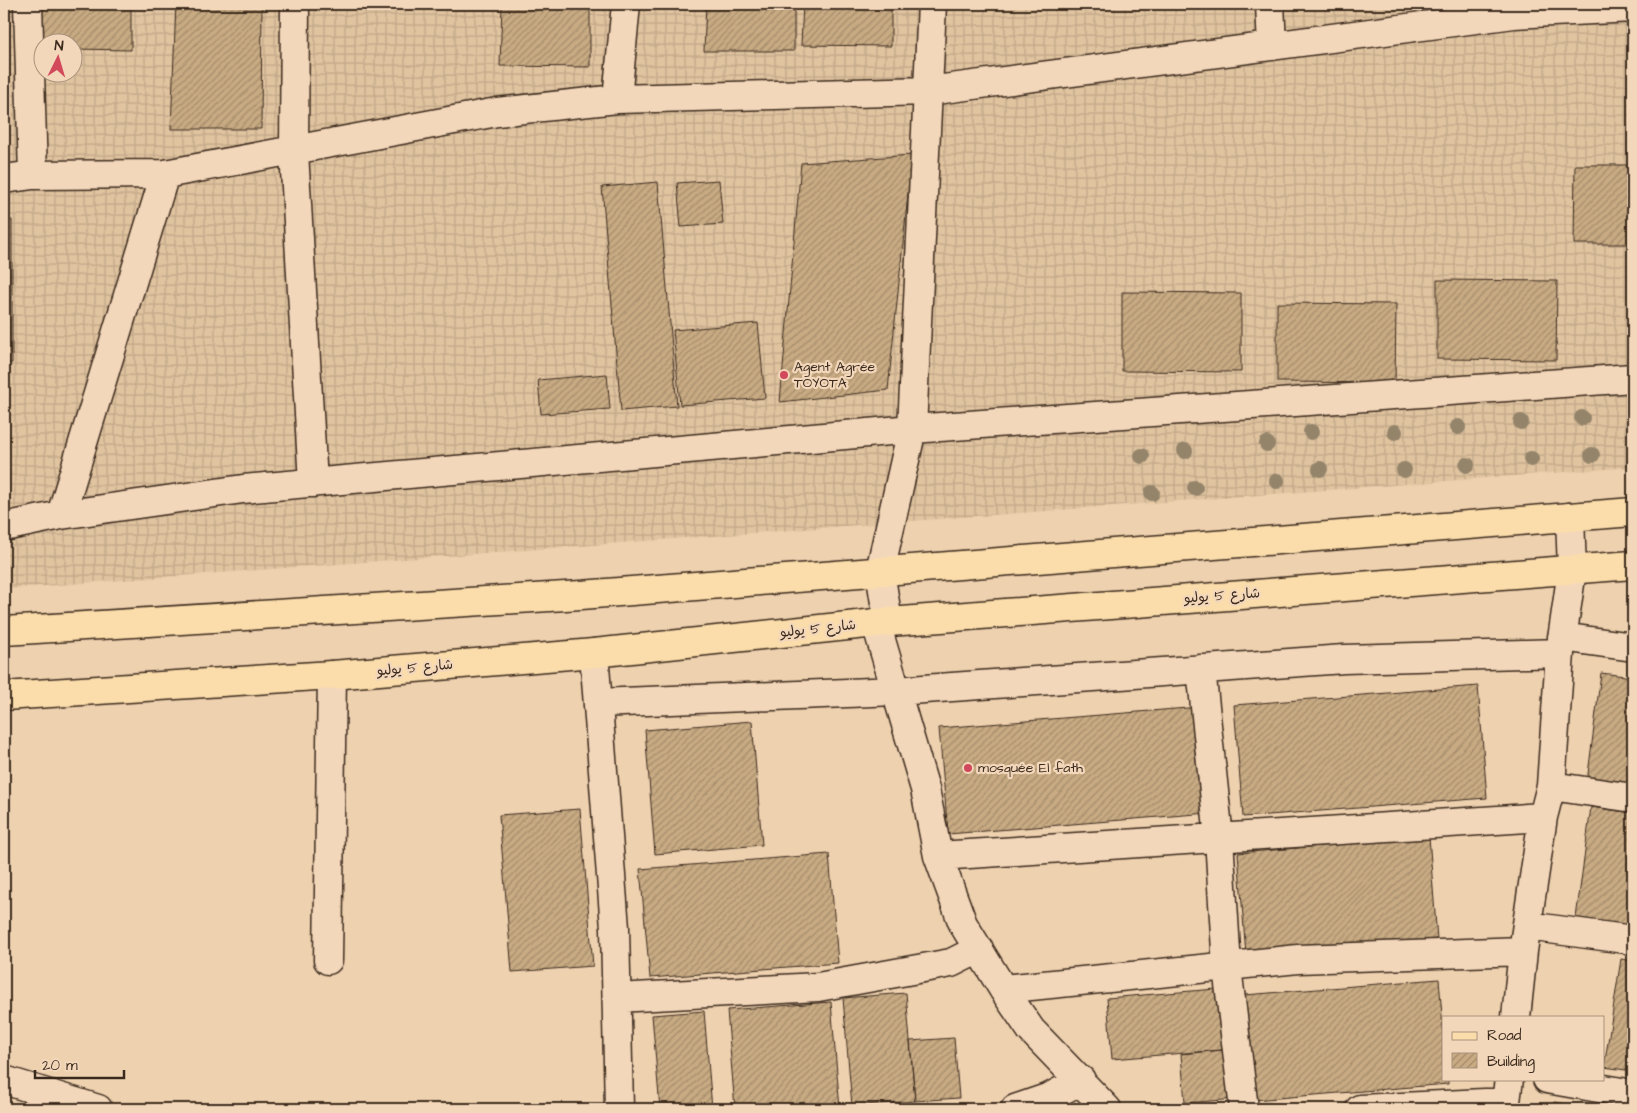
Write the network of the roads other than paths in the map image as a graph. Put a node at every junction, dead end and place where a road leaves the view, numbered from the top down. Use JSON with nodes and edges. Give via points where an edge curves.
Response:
{"nodes":[{"id":1,"x":28,"y":4,"type":"edge"},
{"id":2,"x":294,"y":4,"type":"edge"},
{"id":3,"x":626,"y":4,"type":"edge"},
{"id":4,"x":932,"y":4,"type":"edge"},
{"id":5,"x":1270,"y":4,"type":"edge"},
{"id":6,"x":1633,"y":8,"type":"edge"},
{"id":7,"x":1514,"y":9,"type":"edge"},
{"id":8,"x":1272,"y":46,"type":"junction"},
{"id":9,"x":928,"y":91,"type":"junction"},
{"id":10,"x":617,"y":99,"type":"junction"},
{"id":11,"x":294,"y":152,"type":"junction"},
{"id":12,"x":165,"y":174,"type":"junction"},
{"id":13,"x":33,"y":176,"type":"junction"},
{"id":14,"x":4,"y":179,"type":"edge"},
{"id":15,"x":1633,"y":378,"type":"edge"},
{"id":16,"x":912,"y":429,"type":"junction"},
{"id":17,"x":312,"y":483,"type":"junction"},
{"id":18,"x":1633,"y":512,"type":"edge"},
{"id":19,"x":61,"y":515,"type":"junction"},
{"id":20,"x":1570,"y":517,"type":"junction"},
{"id":21,"x":4,"y":527,"type":"edge"},
{"id":22,"x":1633,"y":565,"type":"edge"},
{"id":23,"x":1572,"y":570,"type":"junction"},
{"id":24,"x":880,"y":571,"type":"junction"},
{"id":25,"x":882,"y":622,"type":"junction"},
{"id":26,"x":4,"y":631,"type":"edge"},
{"id":27,"x":1561,"y":645,"type":"junction"},
{"id":28,"x":1633,"y":647,"type":"edge"},
{"id":29,"x":594,"y":653,"type":"junction"},
{"id":30,"x":1201,"y":669,"type":"junction"},
{"id":31,"x":332,"y":675,"type":"junction"},
{"id":32,"x":896,"y":691,"type":"junction"},
{"id":33,"x":4,"y":696,"type":"edge"},
{"id":34,"x":598,"y":703,"type":"junction"},
{"id":35,"x":1551,"y":786,"type":"junction"},
{"id":36,"x":1633,"y":798,"type":"edge"},
{"id":37,"x":1543,"y":816,"type":"junction"},
{"id":38,"x":1219,"y":838,"type":"junction"},
{"id":39,"x":938,"y":856,"type":"junction"},
{"id":40,"x":1525,"y":938,"type":"junction"},
{"id":41,"x":1633,"y":940,"type":"edge"},
{"id":42,"x":979,"y":949,"type":"junction"},
{"id":43,"x":328,"y":960,"type":"dead end"},
{"id":44,"x":1227,"y":967,"type":"junction"},
{"id":45,"x":1003,"y":989,"type":"junction"},
{"id":46,"x":617,"y":998,"type":"junction"},
{"id":47,"x":1516,"y":1016,"type":"edge"},
{"id":48,"x":4,"y":1080,"type":"edge"},
{"id":49,"x":1081,"y":1080,"type":"junction"},
{"id":50,"x":1553,"y":1080,"type":"edge"},
{"id":51,"x":1633,"y":1094,"type":"edge"},
{"id":52,"x":1506,"y":1097,"type":"edge"},
{"id":53,"x":98,"y":1109,"type":"edge"},
{"id":54,"x":619,"y":1109,"type":"edge"},
{"id":55,"x":1015,"y":1109,"type":"edge"},
{"id":56,"x":1107,"y":1109,"type":"edge"},
{"id":57,"x":1244,"y":1109,"type":"edge"},
{"id":58,"x":1360,"y":1109,"type":"edge"}],
"edges":[{"from":1,"to":13,"type":"street"},
{"from":2,"to":11,"type":"street"},
{"from":3,"to":10,"type":"street"},
{"from":4,"to":9,"type":"street"},
{"from":5,"to":8,"type":"street"},
{"from":6,"to":7,"type":"street"},
{"from":7,"to":8,"type":"street"},
{"from":8,"to":9,"type":"street"},
{"from":9,"to":10,"type":"street"},
{"from":9,"to":16,"type":"street"},
{"from":10,"to":11,"type":"street","via":[[497,112]]},
{"from":11,"to":12,"type":"street"},
{"from":11,"to":17,"type":"street"},
{"from":12,"to":13,"type":"street"},
{"from":12,"to":19,"type":"street"},
{"from":13,"to":14,"type":"street"},
{"from":15,"to":16,"type":"street"},
{"from":16,"to":17,"type":"street"},
{"from":16,"to":24,"type":"street"},
{"from":17,"to":19,"type":"street","via":[[243,489]]},
{"from":18,"to":20,"type":"main road"},
{"from":19,"to":21,"type":"street"},
{"from":20,"to":23,"type":"street"},
{"from":20,"to":24,"type":"main road"},
{"from":22,"to":23,"type":"main road","name":"شارع 5 يوليو"},
{"from":23,"to":25,"type":"main road","name":"شارع 5 يوليو"},
{"from":23,"to":27,"type":"street"},
{"from":24,"to":25,"type":"street"},
{"from":24,"to":26,"type":"main road","via":[[581,595]]},
{"from":25,"to":29,"type":"main road","name":"شارع 5 يوليو"},
{"from":25,"to":32,"type":"street"},
{"from":27,"to":28,"type":"street"},
{"from":27,"to":30,"type":"street"},
{"from":27,"to":35,"type":"street"},
{"from":29,"to":31,"type":"main road","name":"شارع 5 يوليو"},
{"from":29,"to":34,"type":"street"},
{"from":30,"to":32,"type":"street"},
{"from":30,"to":38,"type":"street"},
{"from":31,"to":33,"type":"main road","name":"شارع 5 يوليو"},
{"from":31,"to":43,"type":"street"},
{"from":32,"to":34,"type":"street"},
{"from":32,"to":39,"type":"street","via":[[925,789]]},
{"from":34,"to":46,"type":"street","via":[[615,928]]},
{"from":35,"to":36,"type":"street"},
{"from":35,"to":37,"type":"street"},
{"from":37,"to":38,"type":"street"},
{"from":37,"to":40,"type":"street"},
{"from":38,"to":39,"type":"street"},
{"from":38,"to":44,"type":"street"},
{"from":39,"to":42,"type":"street","via":[[963,924]]},
{"from":40,"to":41,"type":"street"},
{"from":40,"to":44,"type":"street"},
{"from":40,"to":47,"type":"street"},
{"from":42,"to":45,"type":"street"},
{"from":42,"to":46,"type":"street","via":[[951,963],[818,987]]},
{"from":44,"to":45,"type":"street"},
{"from":44,"to":57,"type":"street"},
{"from":45,"to":49,"type":"street","via":[[1031,1030]]},
{"from":46,"to":54,"type":"street"},
{"from":48,"to":53,"type":"street"},
{"from":49,"to":55,"type":"street","via":[[1050,1097]]},
{"from":49,"to":56,"type":"street"},
{"from":50,"to":51,"type":"street"},
{"from":52,"to":58,"type":"street"}]}
